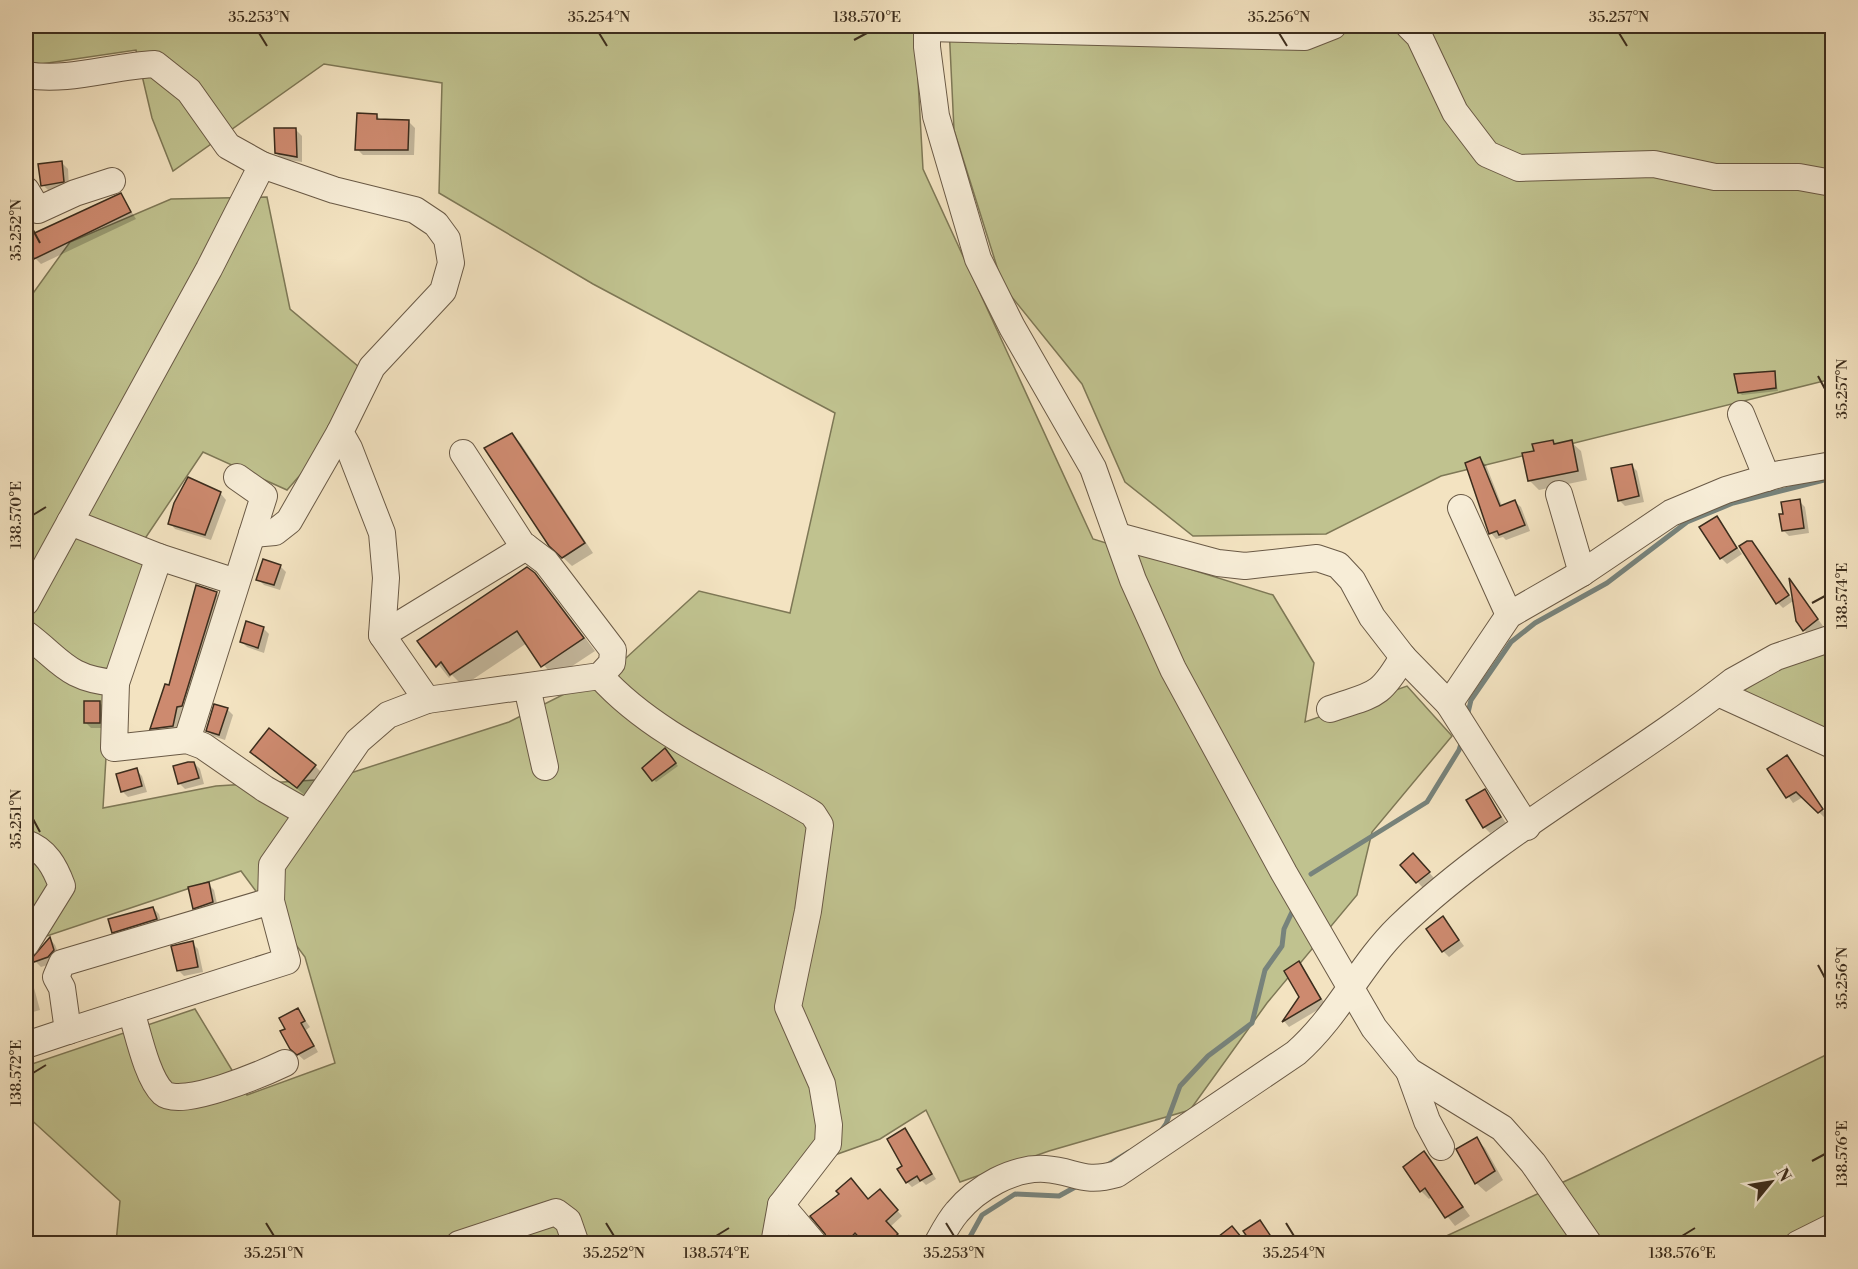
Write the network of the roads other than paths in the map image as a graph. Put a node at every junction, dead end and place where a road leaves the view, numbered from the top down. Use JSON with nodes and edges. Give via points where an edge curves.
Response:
{"nodes":[{"id":1,"x":1334,"y":26,"type":"edge"},
{"id":2,"x":1409,"y":26,"type":"edge"},
{"id":3,"x":927,"y":27,"type":"edge"},
{"id":4,"x":26,"y":75,"type":"edge"},
{"id":5,"x":262,"y":165,"type":"junction"},
{"id":6,"x":112,"y":181,"type":"dead end"},
{"id":7,"x":1833,"y":183,"type":"edge"},
{"id":8,"x":26,"y":190,"type":"edge"},
{"id":9,"x":1741,"y":414,"type":"dead end"},
{"id":10,"x":340,"y":432,"type":"junction"},
{"id":11,"x":463,"y":453,"type":"dead end"},
{"id":12,"x":1833,"y":465,"type":"edge"},
{"id":13,"x":237,"y":477,"type":"dead end"},
{"id":14,"x":1767,"y":478,"type":"junction"},
{"id":15,"x":1559,"y":494,"type":"dead end"},
{"id":16,"x":1461,"y":508,"type":"dead end"},
{"id":17,"x":70,"y":522,"type":"junction"},
{"id":18,"x":252,"y":534,"type":"junction"},
{"id":19,"x":1118,"y":536,"type":"junction"},
{"id":20,"x":526,"y":547,"type":"junction"},
{"id":21,"x":159,"y":557,"type":"junction"},
{"id":22,"x":1582,"y":573,"type":"junction"},
{"id":23,"x":236,"y":582,"type":"junction"},
{"id":24,"x":26,"y":602,"type":"edge"},
{"id":25,"x":1509,"y":615,"type":"junction"},
{"id":26,"x":26,"y":634,"type":"edge"},
{"id":27,"x":382,"y":635,"type":"junction"},
{"id":28,"x":1833,"y":638,"type":"edge"},
{"id":29,"x":1402,"y":657,"type":"junction"},
{"id":30,"x":600,"y":676,"type":"junction"},
{"id":31,"x":116,"y":683,"type":"junction"},
{"id":32,"x":527,"y":687,"type":"junction"},
{"id":33,"x":1718,"y":693,"type":"junction"},
{"id":34,"x":427,"y":700,"type":"junction"},
{"id":35,"x":1449,"y":704,"type":"junction"},
{"id":36,"x":1330,"y":709,"type":"dead end"},
{"id":37,"x":187,"y":740,"type":"junction"},
{"id":38,"x":1833,"y":744,"type":"edge"},
{"id":39,"x":545,"y":767,"type":"dead end"},
{"id":40,"x":307,"y":813,"type":"junction"},
{"id":41,"x":1527,"y":827,"type":"junction"},
{"id":42,"x":26,"y":843,"type":"edge"},
{"id":43,"x":271,"y":901,"type":"junction"},
{"id":44,"x":26,"y":944,"type":"edge"},
{"id":45,"x":1352,"y":990,"type":"junction"},
{"id":46,"x":131,"y":1011,"type":"junction"},
{"id":47,"x":68,"y":1031,"type":"junction"},
{"id":48,"x":26,"y":1045,"type":"edge"},
{"id":49,"x":285,"y":1063,"type":"dead end"},
{"id":50,"x":1408,"y":1071,"type":"junction"},
{"id":51,"x":1441,"y":1147,"type":"dead end"},
{"id":52,"x":781,"y":1205,"type":"junction"},
{"id":53,"x":1833,"y":1227,"type":"edge"},
{"id":54,"x":459,"y":1244,"type":"edge"},
{"id":55,"x":576,"y":1244,"type":"edge"},
{"id":56,"x":774,"y":1244,"type":"edge"},
{"id":57,"x":814,"y":1244,"type":"edge"},
{"id":58,"x":937,"y":1244,"type":"edge"},
{"id":59,"x":1589,"y":1244,"type":"edge"},
{"id":60,"x":1798,"y":1244,"type":"edge"}],
"edges":[{"from":1,"to":3,"type":"street","via":[[1305,37]]},
{"from":2,"to":7,"type":"street","via":[[1419,36],[1455,112],[1487,154],[1519,168],[1654,164],[1714,177],[1799,177]]},
{"from":3,"to":19,"type":"street","via":[[936,116],[978,259],[1093,468]]},
{"from":4,"to":5,"type":"street","via":[[51,79],[123,65],[155,64],[189,91],[228,146]]},
{"from":5,"to":10,"type":"street","via":[[414,210],[436,224],[447,239],[451,263],[442,291],[372,367]]},
{"from":5,"to":17,"type":"street"},
{"from":6,"to":8,"type":"street","via":[[38,210]]},
{"from":9,"to":14,"type":"street"},
{"from":10,"to":18,"type":"street","via":[[289,521],[275,532]]},
{"from":10,"to":27,"type":"street","via":[[382,533],[386,578]]},
{"from":11,"to":20,"type":"street"},
{"from":12,"to":14,"type":"street"},
{"from":13,"to":18,"type":"street","via":[[264,496]]},
{"from":14,"to":22,"type":"street","via":[[1671,513]]},
{"from":15,"to":22,"type":"street"},
{"from":16,"to":25,"type":"street"},
{"from":17,"to":21,"type":"street"},
{"from":17,"to":24,"type":"street"},
{"from":18,"to":23,"type":"street"},
{"from":19,"to":29,"type":"street","via":[[1227,564],[1245,566],[1317,558],[1338,564]]},
{"from":19,"to":45,"type":"street","via":[[1173,669]]},
{"from":20,"to":27,"type":"street"},
{"from":20,"to":30,"type":"street","via":[[546,562],[613,651],[612,663]]},
{"from":21,"to":23,"type":"street"},
{"from":21,"to":31,"type":"street"},
{"from":22,"to":25,"type":"street"},
{"from":23,"to":37,"type":"street"},
{"from":25,"to":35,"type":"street"},
{"from":26,"to":31,"type":"street","via":[[71,673],[96,682]]},
{"from":27,"to":34,"type":"street"},
{"from":28,"to":33,"type":"street","via":[[1776,657]]},
{"from":29,"to":35,"type":"street"},
{"from":29,"to":36,"type":"street","via":[[1378,692]]},
{"from":30,"to":32,"type":"street"},
{"from":30,"to":52,"type":"street","via":[[614,692],[676,736],[813,814],[820,825],[808,911],[788,1007],[822,1084],[828,1144]]},
{"from":31,"to":37,"type":"street","via":[[114,748]]},
{"from":32,"to":34,"type":"street"},
{"from":32,"to":39,"type":"street"},
{"from":33,"to":38,"type":"street"},
{"from":33,"to":41,"type":"street"},
{"from":34,"to":40,"type":"street","via":[[388,715],[358,741]]},
{"from":35,"to":41,"type":"street"},
{"from":37,"to":40,"type":"street"},
{"from":40,"to":43,"type":"street","via":[[272,865]]},
{"from":41,"to":45,"type":"street","via":[[1463,873],[1399,927],[1375,954]]},
{"from":42,"to":44,"type":"street","via":[[36,846],[55,866],[62,886]]},
{"from":43,"to":46,"type":"street","via":[[287,961]]},
{"from":43,"to":47,"type":"street","via":[[62,963],[56,977],[62,988]]},
{"from":45,"to":50,"type":"street","via":[[1374,1028]]},
{"from":45,"to":58,"type":"street","via":[[1319,1032],[1296,1053],[1117,1174],[1096,1180],[1044,1169],[1008,1173],[956,1212]]},
{"from":46,"to":47,"type":"street"},
{"from":46,"to":49,"type":"street","via":[[152,1076],[171,1098],[184,1098],[259,1075]]},
{"from":47,"to":48,"type":"street"},
{"from":50,"to":51,"type":"street"},
{"from":50,"to":59,"type":"street","via":[[1502,1128],[1533,1162]]},
{"from":52,"to":56,"type":"street"},
{"from":52,"to":57,"type":"street"},
{"from":53,"to":60,"type":"street"},
{"from":54,"to":55,"type":"street","via":[[556,1212],[568,1221]]}]}
